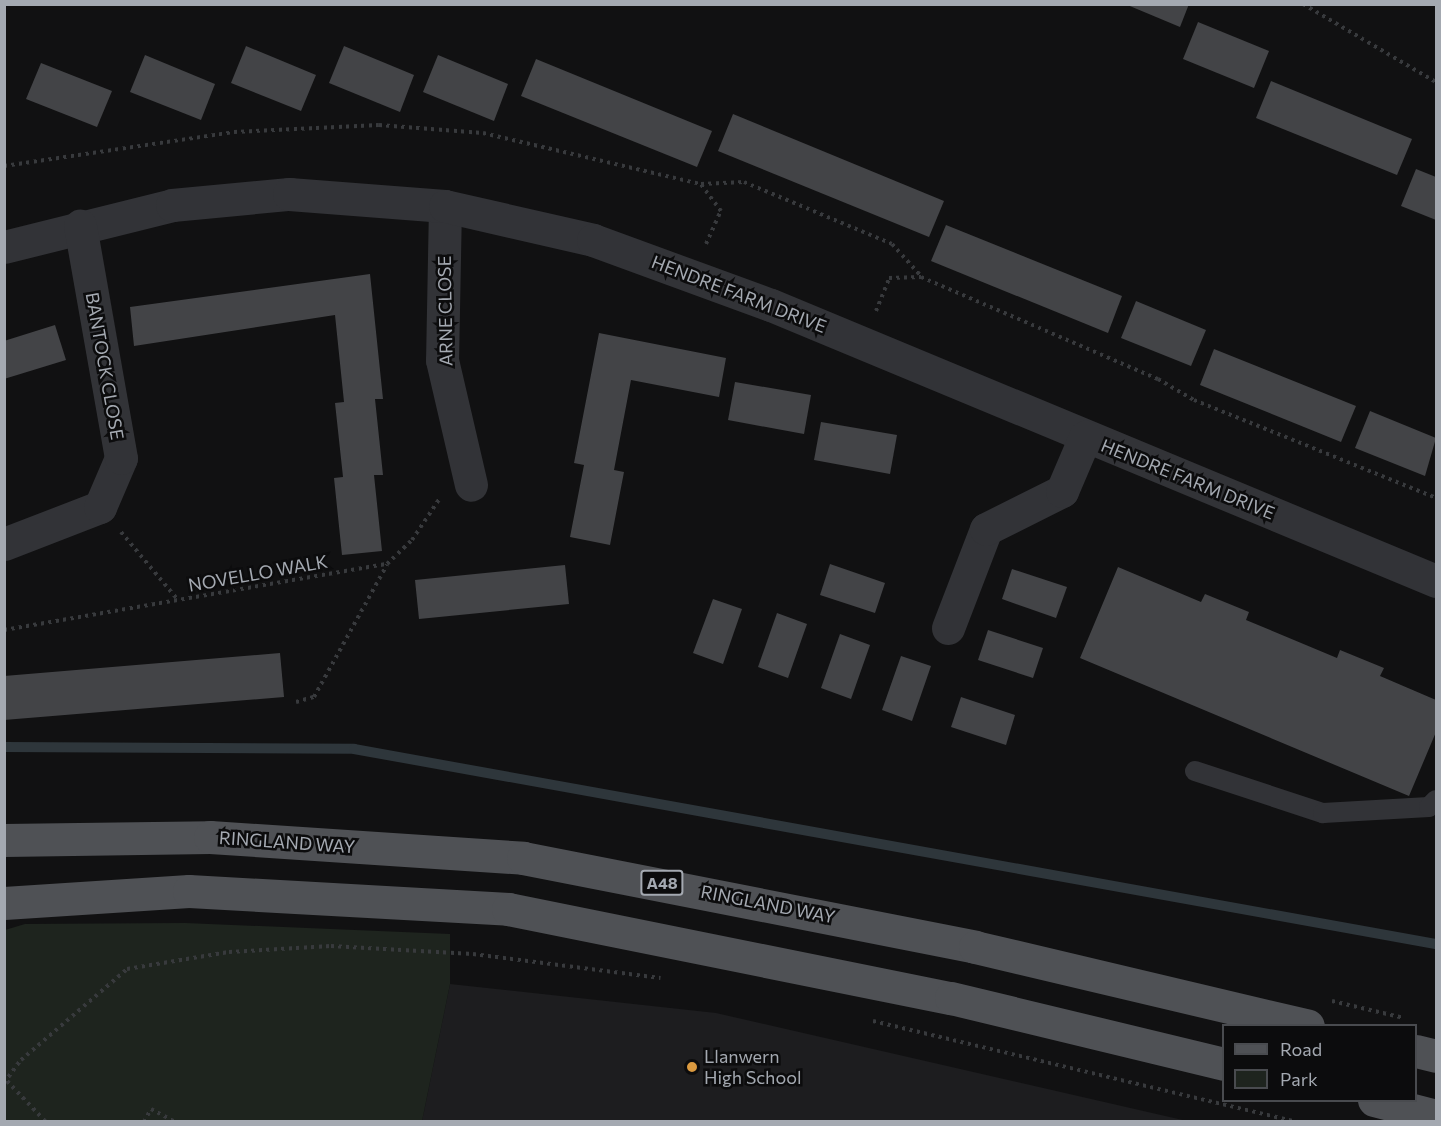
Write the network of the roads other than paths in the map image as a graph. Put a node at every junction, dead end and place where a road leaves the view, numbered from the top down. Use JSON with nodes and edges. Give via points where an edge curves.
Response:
{"nodes":[{"id":1,"x":445,"y":206,"type":"junction"},
{"id":2,"x":80,"y":226,"type":"junction"},
{"id":3,"x":4,"y":247,"type":"edge"},
{"id":4,"x":1085,"y":437,"type":"junction"},
{"id":5,"x":468,"y":473,"type":"road end"},
{"id":6,"x":4,"y":544,"type":"edge"},
{"id":7,"x":1437,"y":580,"type":"edge"},
{"id":8,"x":948,"y":628,"type":"dead end"},
{"id":9,"x":1195,"y":771,"type":"dead end"},
{"id":10,"x":1437,"y":800,"type":"edge"},
{"id":11,"x":4,"y":840,"type":"edge"},
{"id":12,"x":4,"y":903,"type":"edge"},
{"id":13,"x":1300,"y":1024,"type":"edge"},
{"id":14,"x":1417,"y":1051,"type":"edge"},
{"id":15,"x":1437,"y":1056,"type":"edge"},
{"id":16,"x":1222,"y":1064,"type":"edge"},
{"id":17,"x":1378,"y":1102,"type":"edge"},
{"id":18,"x":1437,"y":1116,"type":"edge"}],
"edges":[{"from":1,"to":2,"type":"street","name":"HENDRE FARM DRIVE","via":[[289,194],[172,205]]},
{"from":1,"to":4,"type":"street","name":"HENDRE FARM DRIVE","via":[[593,240],[693,276]]},
{"from":1,"to":5,"type":"street","name":"ARNE CLOSE","via":[[442,360]]},
{"from":2,"to":3,"type":"street","name":"HENDRE FARM DRIVE"},
{"from":2,"to":6,"type":"street","name":"BANTOCK CLOSE","via":[[121,458],[100,507]]},
{"from":4,"to":7,"type":"street","name":"HENDRE FARM DRIVE"},
{"from":4,"to":8,"type":"street","via":[[1062,491],[986,529]]},
{"from":9,"to":10,"type":"lane","via":[[1323,813],[1429,807]]},
{"from":11,"to":13,"type":"main road","name":"RINGLAND WAY","number":"A48","via":[[210,837],[523,858],[964,944]]},
{"from":12,"to":16,"type":"main road","via":[[189,891],[508,909],[951,998]]},
{"from":14,"to":15,"type":"main road"},
{"from":17,"to":18,"type":"main road"}]}
